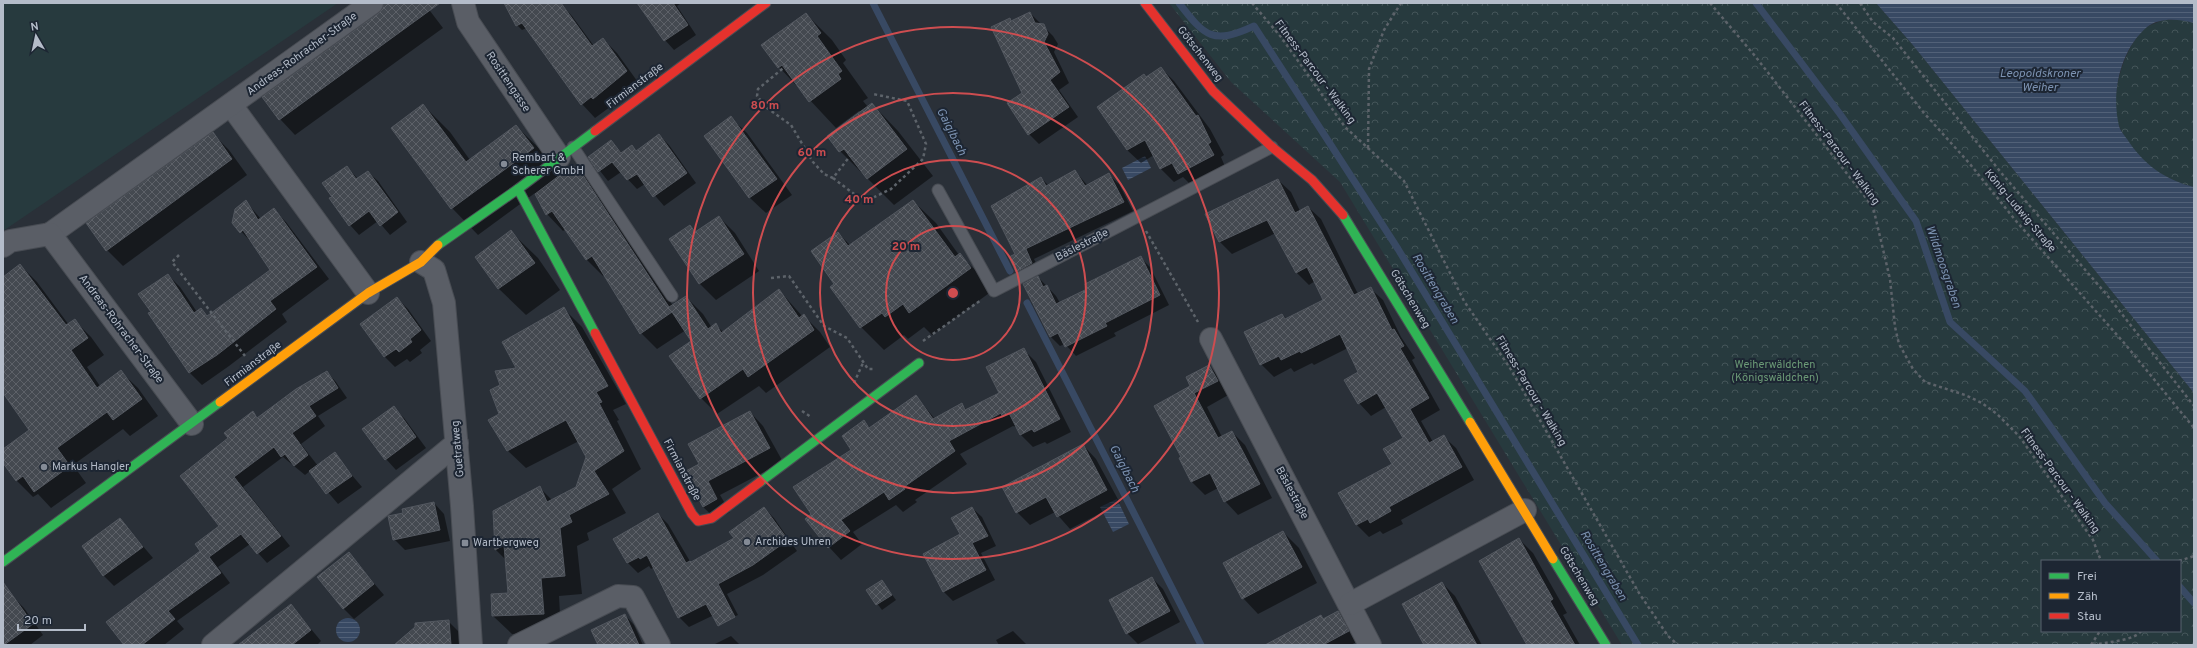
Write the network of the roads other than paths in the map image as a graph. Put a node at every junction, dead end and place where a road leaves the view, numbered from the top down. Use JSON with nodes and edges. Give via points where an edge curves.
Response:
{"nodes":[{"id":1,"x":372,"y":3,"type":"edge"},
{"id":2,"x":463,"y":3,"type":"edge"},
{"id":3,"x":766,"y":3,"type":"edge"},
{"id":4,"x":1145,"y":3,"type":"edge"},
{"id":5,"x":231,"y":105,"type":"junction"},
{"id":6,"x":1272,"y":147,"type":"junction"},
{"id":7,"x":566,"y":152,"type":"junction"},
{"id":8,"x":518,"y":189,"type":"junction"},
{"id":9,"x":938,"y":190,"type":"dead end"},
{"id":10,"x":50,"y":234,"type":"junction"},
{"id":11,"x":3,"y":246,"type":"edge"},
{"id":12,"x":421,"y":262,"type":"junction"},
{"id":13,"x":368,"y":294,"type":"junction"},
{"id":14,"x":672,"y":296,"type":"dead end"},
{"id":15,"x":1211,"y":339,"type":"road end"},
{"id":16,"x":919,"y":363,"type":"dead end"},
{"id":17,"x":192,"y":424,"type":"junction"},
{"id":18,"x":457,"y":443,"type":"junction"},
{"id":19,"x":1525,"y":510,"type":"junction"},
{"id":20,"x":3,"y":562,"type":"edge"},
{"id":21,"x":1350,"y":604,"type":"junction"},
{"id":22,"x":213,"y":645,"type":"edge"},
{"id":23,"x":471,"y":645,"type":"edge"},
{"id":24,"x":519,"y":645,"type":"edge"},
{"id":25,"x":659,"y":645,"type":"edge"},
{"id":26,"x":1370,"y":645,"type":"edge"},
{"id":27,"x":1606,"y":645,"type":"edge"}],
"edges":[{"from":1,"to":5,"type":"street","name":"Andreas-Rohracher-Straße"},
{"from":2,"to":7,"type":"street","name":"Rosittengasse","via":[[468,22]]},
{"from":3,"to":7,"type":"street","name":"Firmianstraße"},
{"from":4,"to":6,"type":"street","name":"Götschenweg","via":[[1213,91]]},
{"from":5,"to":10,"type":"street","name":"Andreas-Rohracher-Straße"},
{"from":5,"to":13,"type":"street"},
{"from":6,"to":9,"type":"lane","name":"Bäslestraße","via":[[994,291]]},
{"from":6,"to":19,"type":"street","name":"Götschenweg","via":[[1312,180],[1346,218]]},
{"from":7,"to":8,"type":"street","name":"Firmianstraße"},
{"from":7,"to":14,"type":"lane"},
{"from":8,"to":12,"type":"street","name":"Firmianstraße","via":[[439,244]]},
{"from":8,"to":16,"type":"street","name":"Firmianstraße","via":[[692,514],[698,520],[712,518]]},
{"from":10,"to":11,"type":"street","name":"Andreas-Rohracher-Straße","via":[[10,241]]},
{"from":10,"to":17,"type":"street","name":"Andreas-Rohracher-Straße"},
{"from":12,"to":13,"type":"street","name":"Firmianstraße"},
{"from":12,"to":18,"type":"street","name":"Guetratweg","via":[[434,270],[444,304]]},
{"from":13,"to":17,"type":"street","name":"Firmianstraße"},
{"from":15,"to":21,"type":"street","name":"Bäslestraße"},
{"from":17,"to":20,"type":"street","name":"Firmianstraße"},
{"from":18,"to":22,"type":"street"},
{"from":18,"to":23,"type":"street","name":"Guetratweg"},
{"from":19,"to":21,"type":"street"},
{"from":19,"to":27,"type":"street","name":"Götschenweg"},
{"from":21,"to":26,"type":"street","name":"Bäslestraße"},
{"from":24,"to":25,"type":"street","via":[[618,596],[633,596]]}]}
